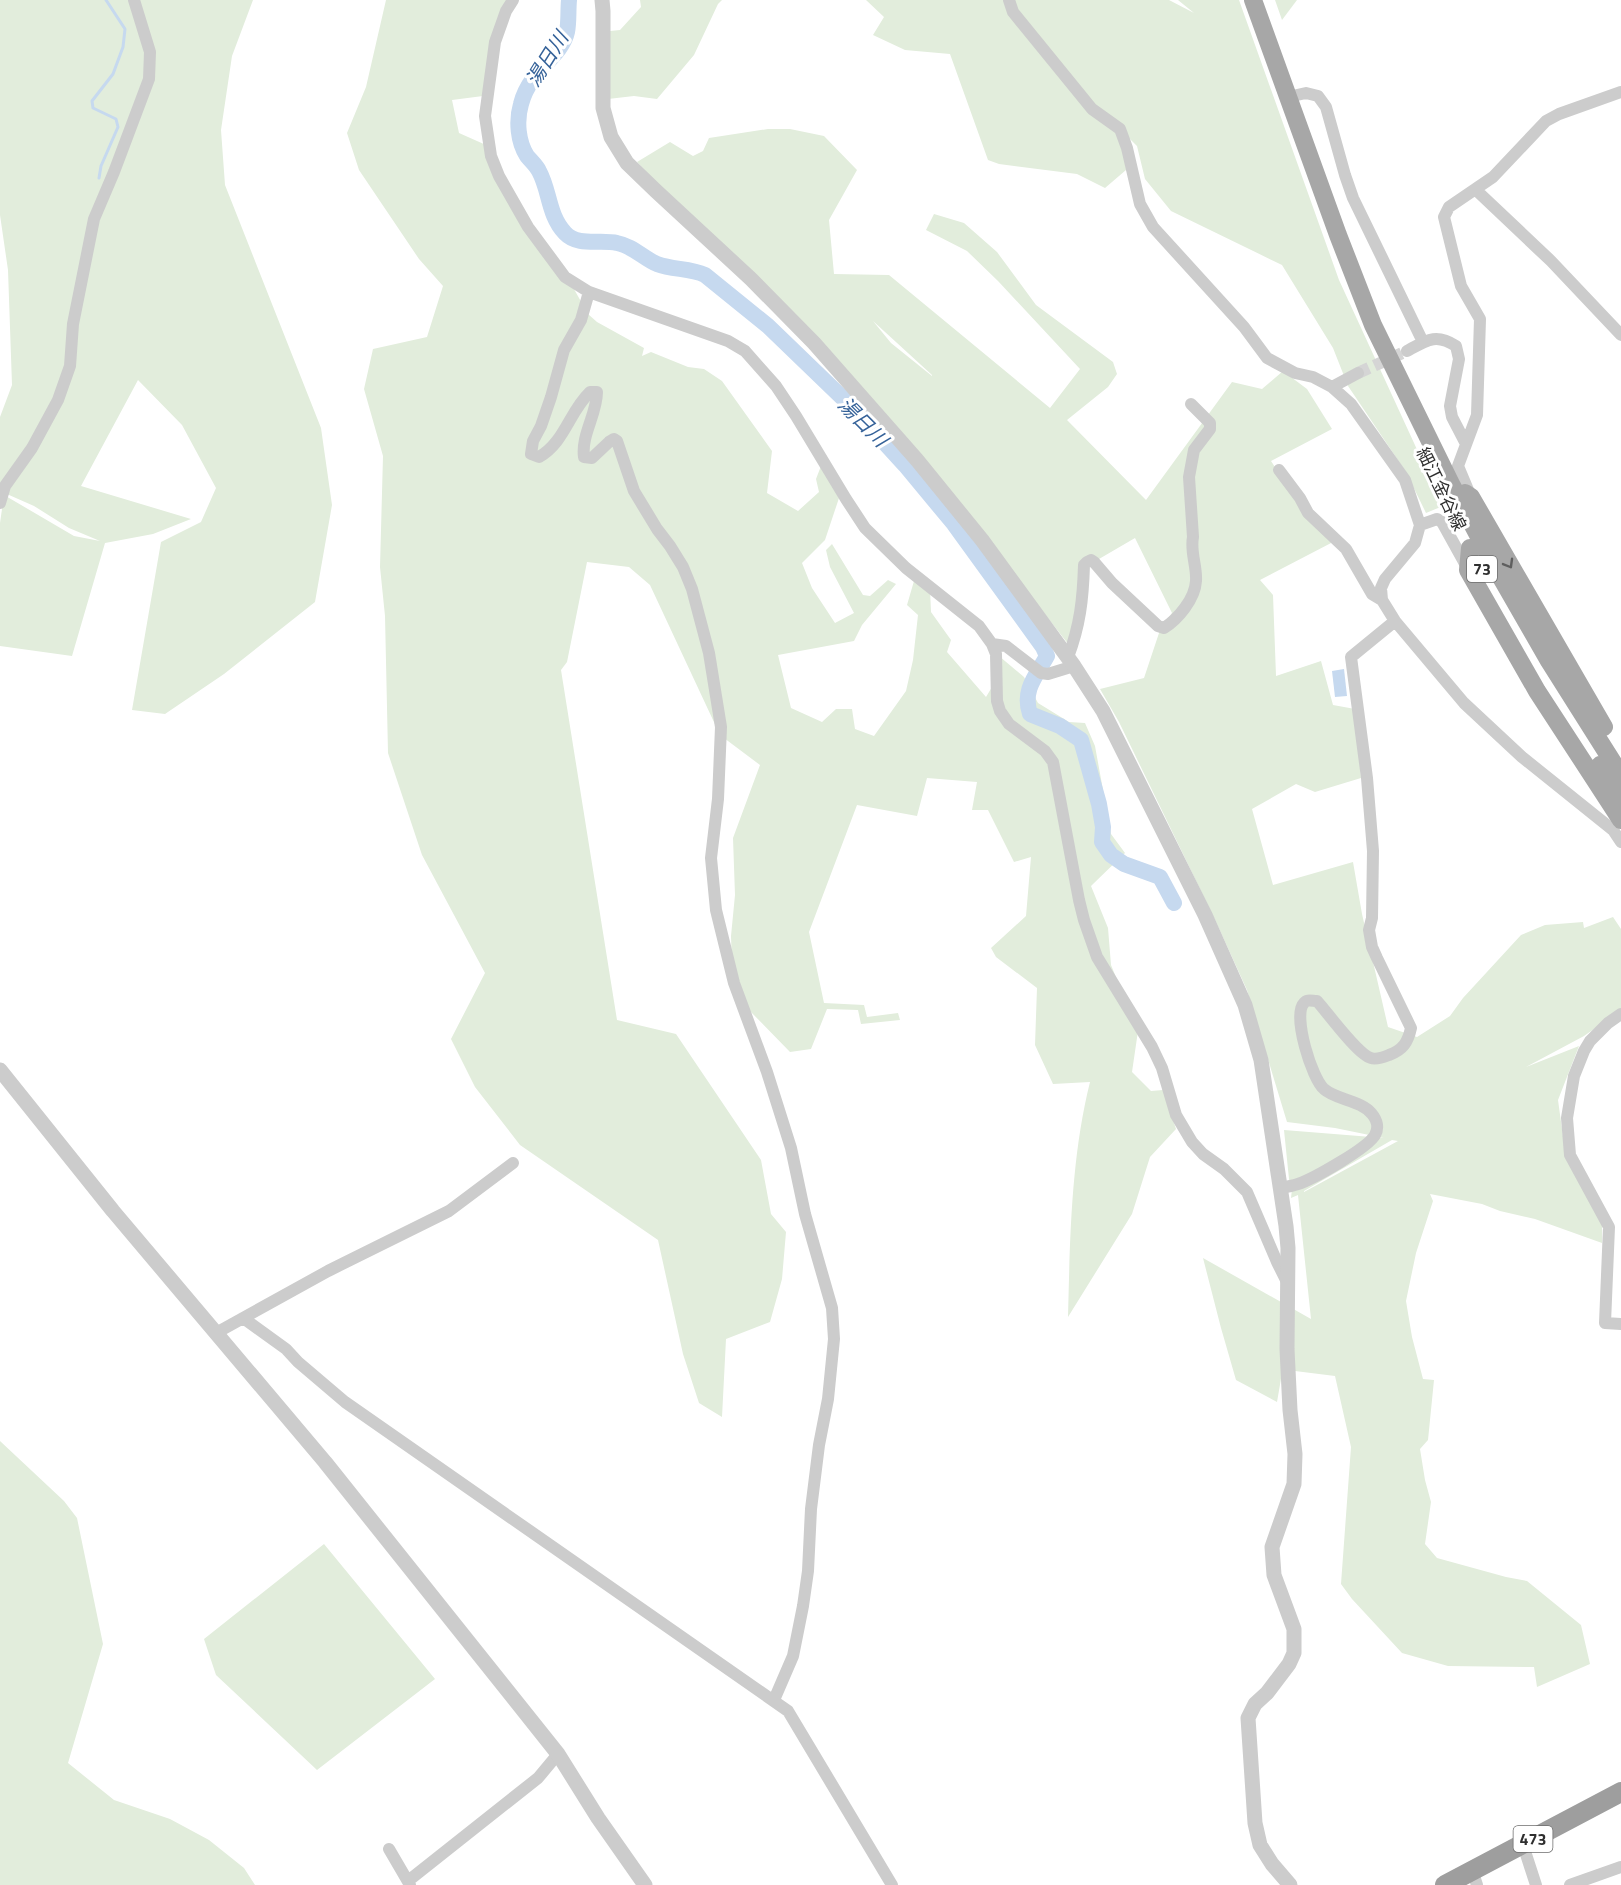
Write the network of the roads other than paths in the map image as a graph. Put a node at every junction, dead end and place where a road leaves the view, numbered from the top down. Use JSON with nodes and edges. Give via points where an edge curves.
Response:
{"nodes":[{"id":1,"x":134,"y":0,"type":"edge"},
{"id":2,"x":513,"y":0,"type":"edge"},
{"id":3,"x":602,"y":0,"type":"edge"},
{"id":4,"x":1009,"y":0,"type":"edge"},
{"id":5,"x":1253,"y":0,"type":"edge"},
{"id":6,"x":1621,"y":93,"type":"edge"},
{"id":7,"x":1288,"y":97,"type":"junction"},
{"id":8,"x":1476,"y":190,"type":"junction"},
{"id":9,"x":589,"y":292,"type":"junction"},
{"id":10,"x":1373,"y":325,"type":"junction"},
{"id":11,"x":1621,"y":335,"type":"edge"},
{"id":12,"x":1423,"y":342,"type":"junction"},
{"id":13,"x":1407,"y":351,"type":"tunnel mouth"},
{"id":14,"x":1358,"y":373,"type":"tunnel mouth"},
{"id":15,"x":1332,"y":387,"type":"junction"},
{"id":16,"x":1191,"y":404,"type":"dead end"},
{"id":17,"x":1467,"y":444,"type":"junction"},
{"id":18,"x":1279,"y":470,"type":"dead end"},
{"id":19,"x":1451,"y":484,"type":"junction"},
{"id":20,"x":1471,"y":497,"type":"junction"},
{"id":21,"x":0,"y":503,"type":"edge"},
{"id":22,"x":1420,"y":525,"type":"junction"},
{"id":23,"x":1470,"y":548,"type":"junction"},
{"id":24,"x":1468,"y":570,"type":"junction"},
{"id":25,"x":1383,"y":600,"type":"junction"},
{"id":26,"x":1395,"y":621,"type":"junction"},
{"id":27,"x":992,"y":644,"type":"junction"},
{"id":28,"x":1071,"y":662,"type":"junction"},
{"id":29,"x":1621,"y":754,"type":"edge"},
{"id":30,"x":1621,"y":775,"type":"edge"},
{"id":31,"x":1621,"y":797,"type":"edge"},
{"id":32,"x":1621,"y":820,"type":"edge"},
{"id":33,"x":1621,"y":842,"type":"edge"},
{"id":34,"x":1621,"y":1014,"type":"edge"},
{"id":35,"x":0,"y":1070,"type":"edge"},
{"id":36,"x":513,"y":1163,"type":"dead end"},
{"id":37,"x":1280,"y":1188,"type":"junction"},
{"id":38,"x":1287,"y":1282,"type":"junction"},
{"id":39,"x":243,"y":1318,"type":"junction"},
{"id":40,"x":1621,"y":1324,"type":"edge"},
{"id":41,"x":216,"y":1333,"type":"junction"},
{"id":42,"x":774,"y":1700,"type":"junction"},
{"id":43,"x":558,"y":1754,"type":"junction"},
{"id":44,"x":1621,"y":1792,"type":"edge"},
{"id":45,"x":1523,"y":1845,"type":"junction"},
{"id":46,"x":389,"y":1849,"type":"dead end"},
{"id":47,"x":1621,"y":1867,"type":"edge"},
{"id":48,"x":1475,"y":1878,"type":"edge"},
{"id":49,"x":409,"y":1883,"type":"edge"},
{"id":50,"x":645,"y":1885,"type":"edge"},
{"id":51,"x":892,"y":1885,"type":"edge"},
{"id":52,"x":1290,"y":1885,"type":"edge"},
{"id":53,"x":1445,"y":1885,"type":"edge"},
{"id":54,"x":1536,"y":1885,"type":"edge"},
{"id":55,"x":1570,"y":1885,"type":"edge"}],
"edges":[{"from":1,"to":21,"type":"street","via":[[150,52],[149,79],[94,219],[70,366],[58,400],[32,448],[5,486]]},
{"from":2,"to":9,"type":"street","via":[[495,42],[485,116],[491,156],[528,227],[565,277]]},
{"from":3,"to":28,"type":"street","via":[[603,108],[611,137],[627,163],[814,343],[982,540]]},
{"from":4,"to":15,"type":"street","via":[[1013,12],[1092,109],[1120,129],[1140,204],[1154,227],[1267,358]]},
{"from":5,"to":7,"type":"main road","name":"細江金谷線","number":"73"},
{"from":6,"to":8,"type":"street","via":[[1546,121]]},
{"from":7,"to":10,"type":"main road","name":"細江金谷線","number":"73"},
{"from":7,"to":12,"type":"street","via":[[1306,93],[1318,96],[1326,107],[1353,198]]},
{"from":8,"to":11,"type":"street"},
{"from":8,"to":17,"type":"street","via":[[1449,207],[1444,217],[1461,286],[1480,319],[1477,415]]},
{"from":9,"to":27,"type":"street","via":[[728,341],[745,351],[784,397],[865,528],[906,568],[978,626]]},
{"from":9,"to":42,"type":"street","via":[[581,320],[564,350],[531,454],[539,457],[549,451],[583,399],[590,392],[597,392],[584,457],[592,458],[609,442],[617,441],[634,491],[683,567],[692,588],[709,653],[721,727],[711,858],[716,910],[734,983],[791,1148],[832,1308],[834,1340],[811,1509],[803,1606],[793,1656]]},
{"from":10,"to":19,"type":"main road","name":"細江金谷線","number":"73"},
{"from":10,"to":23,"type":"main road","name":"細江金谷線","number":"73","via":[[1386,371]]},
{"from":12,"to":13,"type":"street"},
{"from":12,"to":17,"type":"street","via":[[1444,338],[1456,346],[1459,359],[1450,406]]},
{"from":14,"to":15,"type":"street"},
{"from":15,"to":22,"type":"street","via":[[1351,404],[1405,480]]},
{"from":16,"to":28,"type":"street","via":[[1210,423],[1210,429],[1194,450],[1189,477],[1196,581],[1188,603],[1170,624],[1158,626],[1094,562],[1087,562]]},
{"from":17,"to":20,"type":"street","via":[[1458,466]]},
{"from":18,"to":25,"type":"street","via":[[1308,513],[1346,549],[1372,594]]},
{"from":19,"to":20,"type":"main road","number":"73"},
{"from":19,"to":30,"type":"main road","name":"細江金谷線","number":"73","via":[[1537,642]]},
{"from":20,"to":29,"type":"main road","number":"73","one_way":true},
{"from":22,"to":24,"type":"street","via":[[1437,519],[1442,522]]},
{"from":22,"to":25,"type":"street","via":[[1414,543],[1385,579],[1381,588]]},
{"from":23,"to":24,"type":"main road"},
{"from":23,"to":31,"type":"main road","name":"細江金谷線","number":"73","via":[[1539,669]]},
{"from":24,"to":32,"type":"main road","via":[[1537,691]]},
{"from":25,"to":26,"type":"street"},
{"from":26,"to":33,"type":"street","via":[[1464,702],[1522,757],[1613,830]]},
{"from":26,"to":37,"type":"street","via":[[1352,657],[1373,851],[1369,930],[1372,947],[1411,1028],[1403,1049],[1383,1058],[1371,1058],[1360,1051],[1317,1001],[1304,1003],[1300,1019],[1315,1077],[1324,1089],[1372,1113],[1378,1124],[1376,1133],[1364,1146],[1317,1175]]},
{"from":27,"to":28,"type":"street","via":[[1006,646],[1041,673],[1048,674]]},
{"from":27,"to":38,"type":"street","via":[[1000,711],[1009,724],[1045,751],[1053,762],[1079,900],[1097,957],[1152,1047],[1176,1115],[1203,1154],[1247,1191]]},
{"from":28,"to":37,"type":"street","via":[[1124,750],[1245,1005],[1258,1044]]},
{"from":34,"to":40,"type":"street","via":[[1584,1051],[1574,1076],[1567,1118],[1570,1155],[1609,1227],[1605,1323]]},
{"from":35,"to":41,"type":"street"},
{"from":36,"to":39,"type":"street","via":[[449,1211]]},
{"from":37,"to":38,"type":"street","via":[[1288,1248]]},
{"from":38,"to":52,"type":"street","via":[[1290,1410],[1296,1454],[1294,1484],[1272,1547],[1274,1575],[1294,1629],[1294,1653],[1255,1704],[1248,1718],[1248,1739],[1260,1845]]},
{"from":39,"to":41,"type":"street"},
{"from":39,"to":42,"type":"street","via":[[286,1349],[345,1402]]},
{"from":41,"to":43,"type":"street","via":[[325,1462]]},
{"from":42,"to":51,"type":"street","via":[[788,1711],[802,1732]]},
{"from":43,"to":49,"type":"street","via":[[538,1778]]},
{"from":43,"to":50,"type":"street"},
{"from":44,"to":45,"type":"highway","number":"473"},
{"from":45,"to":48,"type":"highway","number":"473"},
{"from":45,"to":54,"type":"street"},
{"from":46,"to":49,"type":"street"},
{"from":47,"to":55,"type":"street"},
{"from":48,"to":53,"type":"highway","number":"473"}]}
